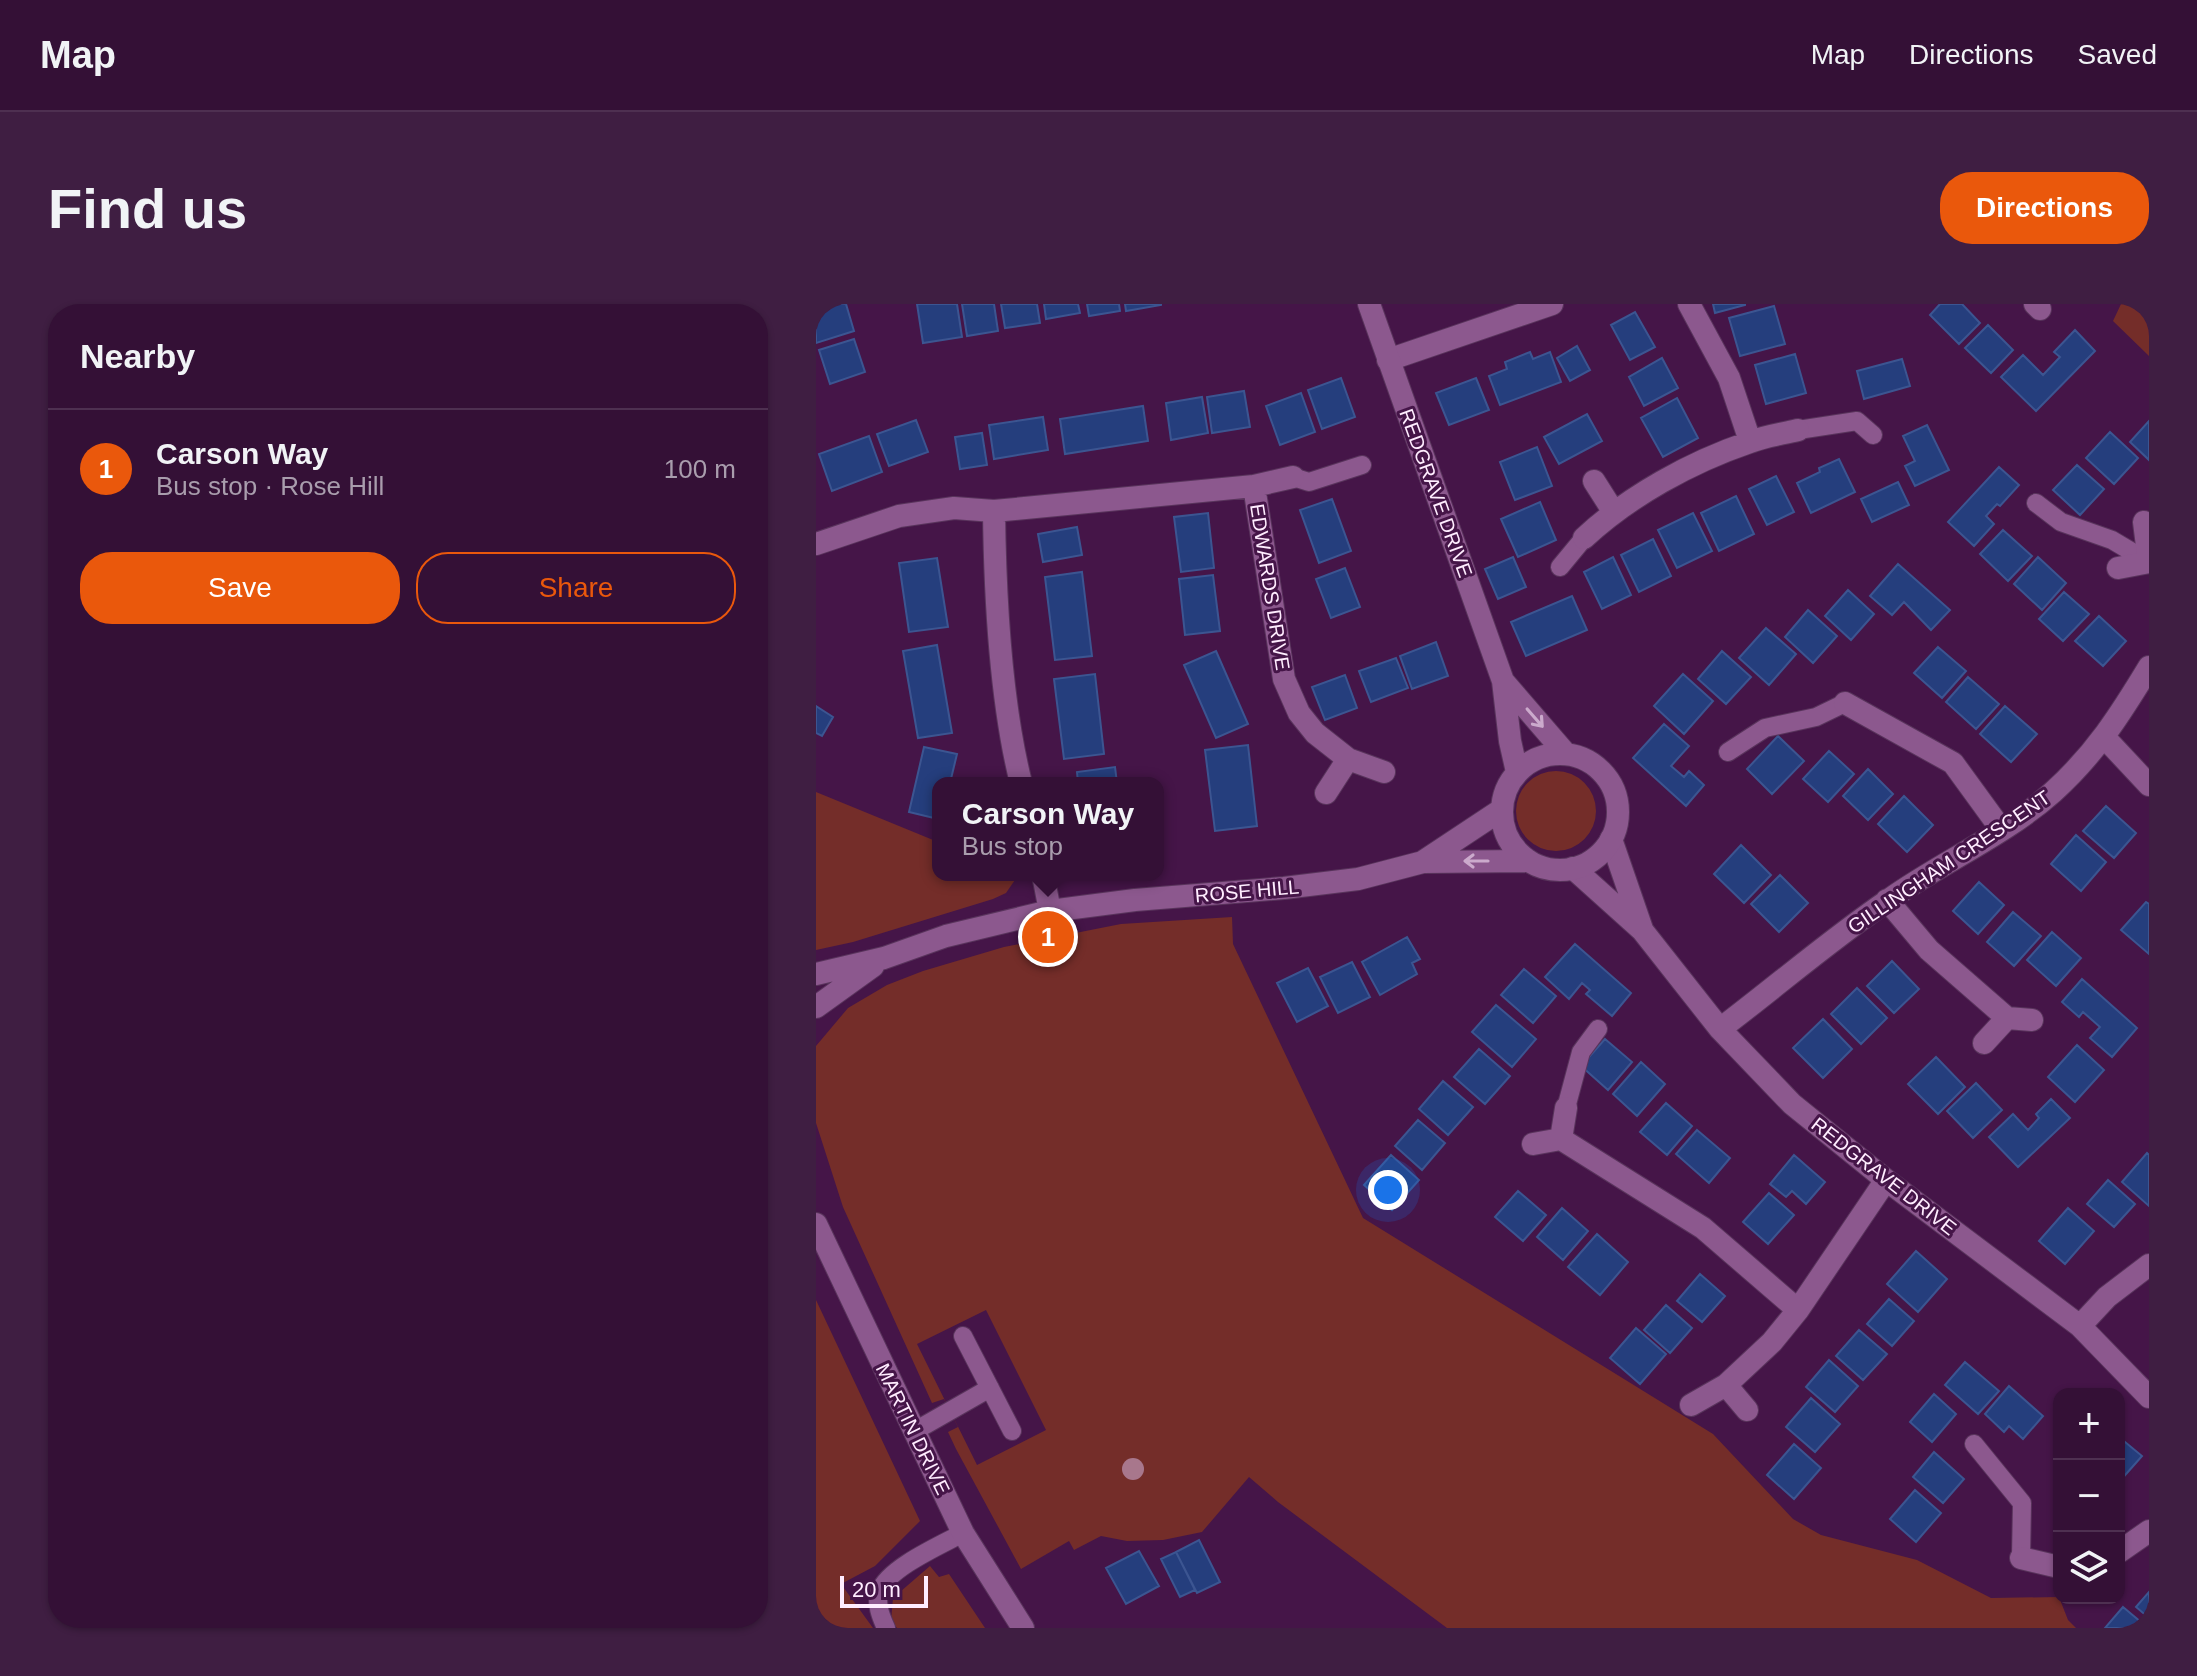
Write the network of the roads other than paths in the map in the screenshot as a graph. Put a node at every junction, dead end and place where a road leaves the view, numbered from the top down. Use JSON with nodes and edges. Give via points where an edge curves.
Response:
{"nodes":[{"id":1,"x":1369,"y":304,"type":"edge"},
{"id":2,"x":1552,"y":304,"type":"edge"},
{"id":3,"x":1689,"y":304,"type":"edge"},
{"id":4,"x":1388,"y":360,"type":"junction"},
{"id":5,"x":1798,"y":430,"type":"joint"},
{"id":6,"x":1873,"y":435,"type":"dead end"},
{"id":7,"x":1750,"y":441,"type":"junction"},
{"id":8,"x":1362,"y":465,"type":"dead end"},
{"id":9,"x":1293,"y":477,"type":"joint"},
{"id":10,"x":1594,"y":481,"type":"dead end"},
{"id":11,"x":1254,"y":486,"type":"junction"},
{"id":12,"x":2036,"y":503,"type":"dead end"},
{"id":13,"x":994,"y":511,"type":"junction"},
{"id":14,"x":1613,"y":511,"type":"junction"},
{"id":15,"x":2144,"y":522,"type":"dead end"},
{"id":16,"x":1584,"y":538,"type":"joint"},
{"id":17,"x":816,"y":544,"type":"edge"},
{"id":18,"x":2149,"y":563,"type":"edge"},
{"id":19,"x":1560,"y":567,"type":"dead end"},
{"id":20,"x":2118,"y":568,"type":"dead end"},
{"id":21,"x":2149,"y":667,"type":"edge"},
{"id":22,"x":1503,"y":681,"type":"junction"},
{"id":23,"x":1845,"y":703,"type":"joint"},
{"id":24,"x":2105,"y":738,"type":"junction"},
{"id":25,"x":1728,"y":752,"type":"dead end"},
{"id":26,"x":1566,"y":754,"type":"junction"},
{"id":27,"x":1348,"y":759,"type":"junction"},
{"id":28,"x":1384,"y":772,"type":"dead end"},
{"id":29,"x":1517,"y":772,"type":"junction"},
{"id":30,"x":1020,"y":777,"type":"edge"},
{"id":31,"x":2149,"y":785,"type":"edge"},
{"id":32,"x":1326,"y":793,"type":"dead end"},
{"id":33,"x":1501,"y":810,"type":"junction"},
{"id":34,"x":2001,"y":829,"type":"junction"},
{"id":35,"x":1611,"y":839,"type":"junction"},
{"id":36,"x":1529,"y":861,"type":"junction"},
{"id":37,"x":1423,"y":862,"type":"junction"},
{"id":38,"x":1573,"y":868,"type":"junction"},
{"id":39,"x":1044,"y":881,"type":"edge"},
{"id":40,"x":1887,"y":900,"type":"junction"},
{"id":41,"x":1050,"y":911,"type":"junction"},
{"id":42,"x":1642,"y":930,"type":"junction"},
{"id":43,"x":884,"y":958,"type":"junction"},
{"id":44,"x":816,"y":974,"type":"edge"},
{"id":45,"x":816,"y":1007,"type":"edge"},
{"id":46,"x":2007,"y":1018,"type":"junction"},
{"id":47,"x":2032,"y":1020,"type":"dead end"},
{"id":48,"x":1598,"y":1029,"type":"dead end"},
{"id":49,"x":1720,"y":1029,"type":"junction"},
{"id":50,"x":1984,"y":1043,"type":"dead end"},
{"id":51,"x":1566,"y":1108,"type":"joint"},
{"id":52,"x":1561,"y":1139,"type":"junction"},
{"id":53,"x":1533,"y":1144,"type":"dead end"},
{"id":54,"x":1886,"y":1180,"type":"junction"},
{"id":55,"x":816,"y":1224,"type":"edge"},
{"id":56,"x":2149,"y":1265,"type":"edge"},
{"id":57,"x":1798,"y":1310,"type":"junction"},
{"id":58,"x":2080,"y":1326,"type":"junction"},
{"id":59,"x":963,"y":1336,"type":"dead end"},
{"id":60,"x":1726,"y":1385,"type":"junction"},
{"id":61,"x":990,"y":1388,"type":"junction"},
{"id":62,"x":2149,"y":1397,"type":"edge"},
{"id":63,"x":1691,"y":1405,"type":"dead end"},
{"id":64,"x":1747,"y":1410,"type":"dead end"},
{"id":65,"x":1012,"y":1431,"type":"dead end"},
{"id":66,"x":913,"y":1432,"type":"junction"},
{"id":67,"x":1974,"y":1444,"type":"dead end"},
{"id":68,"x":2149,"y":1531,"type":"edge"},
{"id":69,"x":963,"y":1533,"type":"junction"},
{"id":70,"x":2125,"y":1548,"type":"edge"},
{"id":71,"x":2021,"y":1558,"type":"joint"},
{"id":72,"x":2053,"y":1566,"type":"edge"},
{"id":73,"x":886,"y":1628,"type":"edge"},
{"id":74,"x":1023,"y":1628,"type":"edge"}],
"edges":[{"from":1,"to":4,"type":"street","name":"REDGRAVE DRIVE"},
{"from":2,"to":4,"type":"street"},
{"from":3,"to":7,"type":"street","via":[[1729,378]]},
{"from":4,"to":22,"type":"street","name":"REDGRAVE DRIVE"},
{"from":5,"to":6,"type":"lane","via":[[1857,421]]},
{"from":5,"to":7,"type":"street"},
{"from":7,"to":14,"type":"street"},
{"from":8,"to":9,"type":"lane","name":"EDWARDS DRIVE","via":[[1309,482]]},
{"from":9,"to":11,"type":"street","name":"EDWARDS DRIVE"},
{"from":10,"to":14,"type":"street"},
{"from":11,"to":13,"type":"street","name":"EDWARDS DRIVE"},
{"from":11,"to":27,"type":"street","name":"EDWARDS DRIVE","via":[[1284,679],[1315,733]]},
{"from":12,"to":18,"type":"lane","via":[[2061,522],[2112,540]]},
{"from":13,"to":17,"type":"street","name":"EDWARDS DRIVE","via":[[954,508],[899,516]]},
{"from":13,"to":30,"type":"street","via":[[995,579]]},
{"from":14,"to":16,"type":"street"},
{"from":15,"to":18,"type":"street"},
{"from":16,"to":19,"type":"lane"},
{"from":18,"to":20,"type":"street"},
{"from":21,"to":24,"type":"street","name":"GILLINGHAM CRESCENT"},
{"from":22,"to":26,"type":"street","name":"REDGRAVE DRIVE","one_way":true},
{"from":22,"to":29,"type":"street","name":"REDGRAVE DRIVE"},
{"from":23,"to":25,"type":"lane","via":[[1816,717],[1765,728]]},
{"from":23,"to":34,"type":"street","via":[[1953,763]]},
{"from":24,"to":31,"type":"street"},
{"from":24,"to":34,"type":"street","name":"GILLINGHAM CRESCENT","via":[[2052,793]]},
{"from":26,"to":29,"type":"street","via":[[1531,761]]},
{"from":26,"to":35,"type":"street","name":"REDGRAVE DRIVE","via":[[1585,759],[1611,785],[1617,803]]},
{"from":27,"to":28,"type":"street","name":"EDWARDS DRIVE"},
{"from":27,"to":32,"type":"street"},
{"from":29,"to":33,"type":"street"},
{"from":33,"to":36,"type":"street","via":[[1504,830]]},
{"from":33,"to":37,"type":"street","name":"ROSE HILL"},
{"from":34,"to":40,"type":"street","name":"GILLINGHAM CRESCENT"},
{"from":35,"to":38,"type":"street","via":[[1588,862]]},
{"from":35,"to":42,"type":"street","name":"REDGRAVE DRIVE"},
{"from":36,"to":37,"type":"street","name":"ROSE HILL","one_way":true},
{"from":36,"to":38,"type":"street","via":[[1558,870]]},
{"from":37,"to":41,"type":"street","name":"ROSE HILL","via":[[1358,879]]},
{"from":38,"to":42,"type":"street","name":"REDGRAVE DRIVE"},
{"from":39,"to":41,"type":"street"},
{"from":40,"to":46,"type":"street","via":[[1929,950]]},
{"from":40,"to":49,"type":"street","name":"GILLINGHAM CRESCENT"},
{"from":41,"to":43,"type":"street","name":"ROSE HILL","via":[[946,936]]},
{"from":42,"to":49,"type":"street","name":"REDGRAVE DRIVE"},
{"from":43,"to":44,"type":"street","name":"ROSE HILL"},
{"from":43,"to":45,"type":"street","name":"ROSE HILL"},
{"from":46,"to":47,"type":"street"},
{"from":46,"to":50,"type":"street"},
{"from":48,"to":51,"type":"lane","via":[[1581,1052]]},
{"from":49,"to":54,"type":"street","name":"REDGRAVE DRIVE","via":[[1792,1104]]},
{"from":51,"to":52,"type":"street"},
{"from":52,"to":53,"type":"street"},
{"from":52,"to":57,"type":"street","via":[[1703,1228]]},
{"from":54,"to":57,"type":"street"},
{"from":54,"to":58,"type":"street","name":"REDGRAVE DRIVE"},
{"from":55,"to":66,"type":"street","name":"MARTIN DRIVE"},
{"from":56,"to":58,"type":"street"},
{"from":57,"to":60,"type":"street"},
{"from":58,"to":62,"type":"street","name":"REDGRAVE DRIVE"},
{"from":59,"to":61,"type":"lane"},
{"from":60,"to":63,"type":"street"},
{"from":60,"to":64,"type":"street"},
{"from":61,"to":65,"type":"lane"},
{"from":61,"to":66,"type":"lane"},
{"from":66,"to":69,"type":"street","name":"MARTIN DRIVE"},
{"from":67,"to":71,"type":"lane","via":[[2022,1503]]},
{"from":68,"to":70,"type":"street"},
{"from":69,"to":73,"type":"lane","via":[[890,1576],[879,1592]]},
{"from":69,"to":74,"type":"street","name":"MARTIN DRIVE"},
{"from":71,"to":72,"type":"street"}]}
